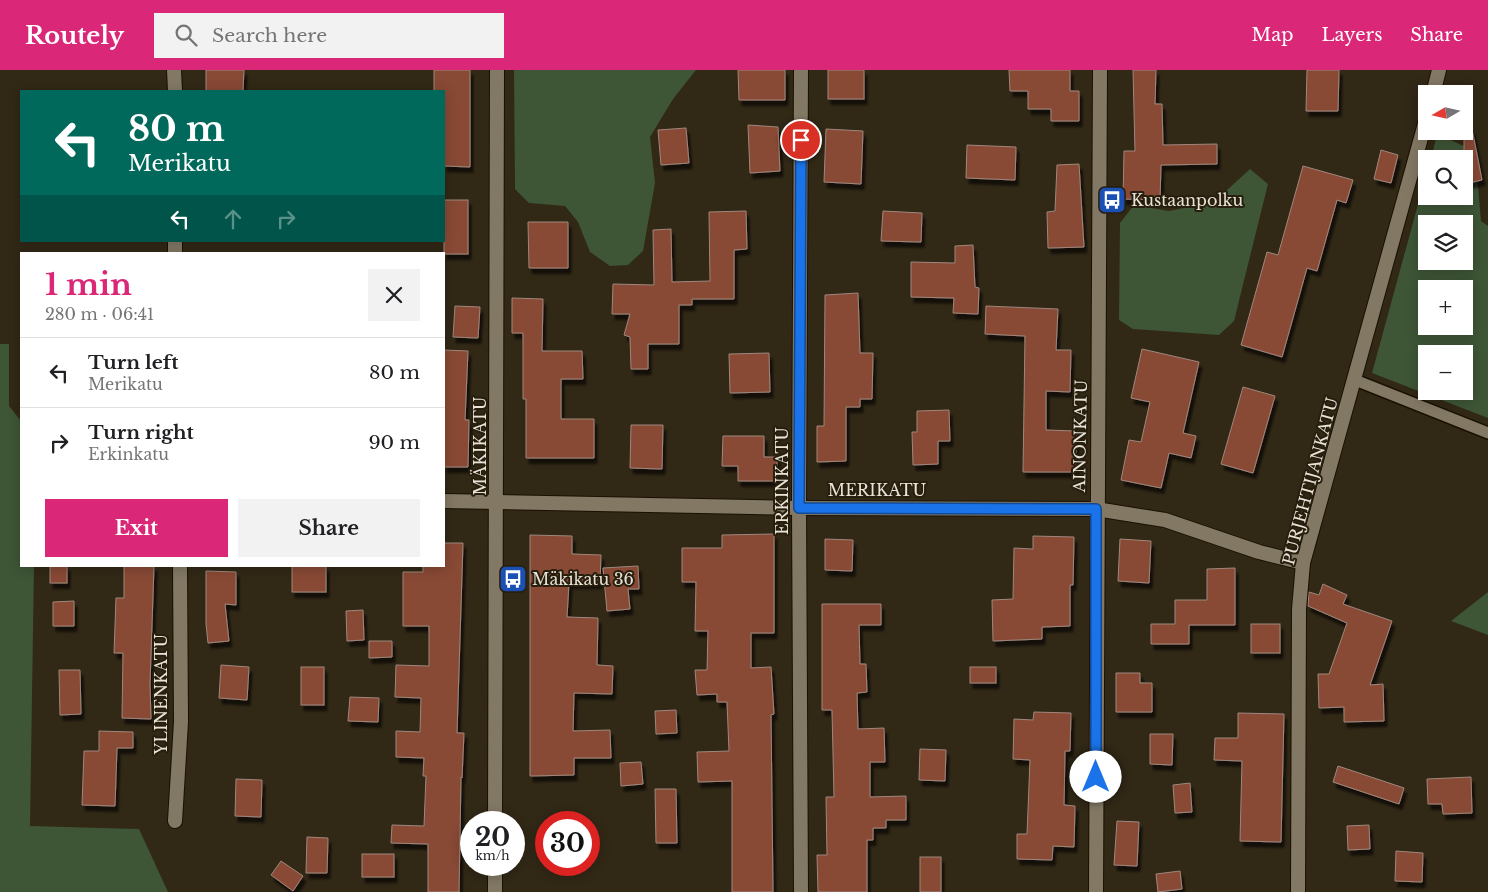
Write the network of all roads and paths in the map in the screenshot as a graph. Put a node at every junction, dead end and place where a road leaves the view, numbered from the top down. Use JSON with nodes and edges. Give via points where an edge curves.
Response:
{"nodes":[{"id":1,"x":174,"y":70,"type":"edge"},
{"id":2,"x":497,"y":70,"type":"edge"},
{"id":3,"x":801,"y":70,"type":"edge"},
{"id":4,"x":1100,"y":70,"type":"edge"},
{"id":5,"x":1439,"y":70,"type":"edge"},
{"id":6,"x":1435,"y":85,"type":"edge"},
{"id":7,"x":174,"y":90,"type":"edge"},
{"id":8,"x":1421,"y":140,"type":"edge"},
{"id":9,"x":1355,"y":380,"type":"junction"},
{"id":10,"x":1488,"y":433,"type":"edge"},
{"id":11,"x":445,"y":501,"type":"edge"},
{"id":12,"x":497,"y":502,"type":"junction"},
{"id":13,"x":799,"y":508,"type":"junction"},
{"id":14,"x":1096,"y":509,"type":"junction"},
{"id":15,"x":1303,"y":563,"type":"junction"},
{"id":16,"x":180,"y":567,"type":"edge"},
{"id":17,"x":495,"y":811,"type":"edge"},
{"id":18,"x":175,"y":821,"type":"dead end"},
{"id":19,"x":495,"y":876,"type":"edge"},
{"id":20,"x":495,"y":892,"type":"edge"},
{"id":21,"x":801,"y":892,"type":"edge"},
{"id":22,"x":1096,"y":892,"type":"edge"},
{"id":23,"x":1298,"y":892,"type":"edge"}],
"edges":[{"from":1,"to":7,"type":"street"},
{"from":2,"to":12,"type":"street","name":"MÄKIKATU"},
{"from":3,"to":13,"type":"street","name":"ERKINKATU"},
{"from":4,"to":14,"type":"street","name":"AINONKATU"},
{"from":5,"to":6,"type":"street"},
{"from":8,"to":9,"type":"street","name":"PURJEHTIJANKATU"},
{"from":9,"to":10,"type":"lane"},
{"from":9,"to":15,"type":"street","name":"PURJEHTIJANKATU"},
{"from":11,"to":12,"type":"street","name":"MERIKATU"},
{"from":12,"to":13,"type":"street","name":"MERIKATU"},
{"from":12,"to":17,"type":"street","name":"MÄKIKATU"},
{"from":13,"to":14,"type":"street","name":"MERIKATU"},
{"from":13,"to":21,"type":"street","name":"ERKINKATU"},
{"from":14,"to":15,"type":"street","name":"MERIKATU","via":[[1165,520],[1259,552]]},
{"from":14,"to":22,"type":"street","name":"AINONKATU"},
{"from":15,"to":23,"type":"street","name":"PURJEHTIJANKATU","via":[[1299,609]]},
{"from":16,"to":18,"type":"street","name":"YLINENKATU","via":[[181,722]]},
{"from":19,"to":20,"type":"street"}]}
